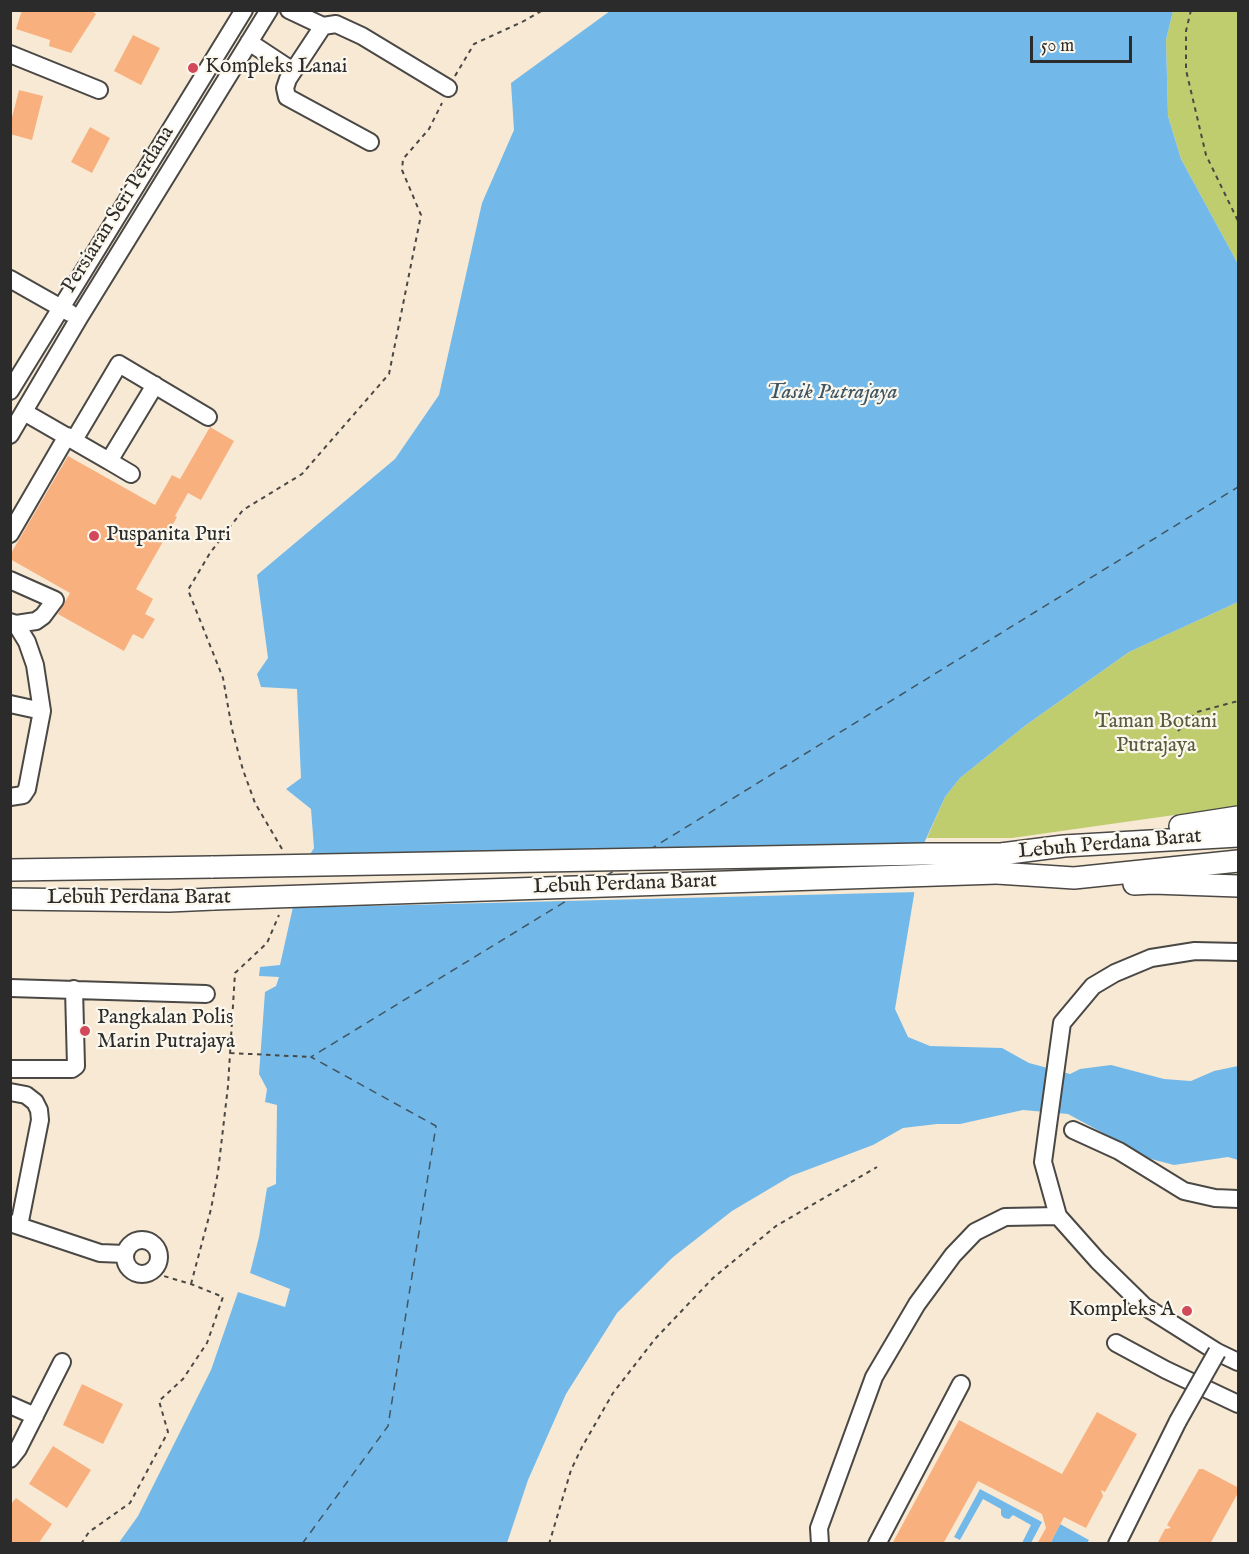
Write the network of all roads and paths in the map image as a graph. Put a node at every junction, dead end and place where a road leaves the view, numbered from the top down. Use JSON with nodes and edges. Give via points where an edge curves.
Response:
{"nodes":[{"id":1,"x":244,"y":10,"type":"edge"},
{"id":2,"x":269,"y":10,"type":"edge"},
{"id":3,"x":289,"y":10,"type":"edge"},
{"id":4,"x":543,"y":10,"type":"edge"},
{"id":5,"x":1191,"y":10,"type":"edge"},
{"id":6,"x":323,"y":26,"type":"junction"},
{"id":7,"x":249,"y":42,"type":"junction"},
{"id":8,"x":10,"y":54,"type":"edge"},
{"id":9,"x":293,"y":72,"type":"junction"},
{"id":10,"x":448,"y":88,"type":"junction"},
{"id":11,"x":99,"y":90,"type":"dead end"},
{"id":12,"x":370,"y":142,"type":"dead end"},
{"id":13,"x":1239,"y":221,"type":"edge"},
{"id":14,"x":10,"y":279,"type":"edge"},
{"id":15,"x":62,"y":308,"type":"junction"},
{"id":16,"x":79,"y":318,"type":"junction"},
{"id":17,"x":155,"y":385,"type":"junction"},
{"id":18,"x":10,"y":390,"type":"edge"},
{"id":19,"x":24,"y":412,"type":"junction"},
{"id":20,"x":208,"y":417,"type":"dead end"},
{"id":21,"x":10,"y":435,"type":"edge"},
{"id":22,"x":70,"y":438,"type":"junction"},
{"id":23,"x":109,"y":461,"type":"junction"},
{"id":24,"x":131,"y":474,"type":"dead end"},
{"id":25,"x":10,"y":534,"type":"edge"},
{"id":26,"x":10,"y":580,"type":"edge"},
{"id":27,"x":13,"y":623,"type":"edge"},
{"id":28,"x":1239,"y":701,"type":"edge"},
{"id":29,"x":10,"y":704,"type":"edge"},
{"id":30,"x":42,"y":711,"type":"junction"},
{"id":31,"x":1178,"y":731,"type":"dead end"},
{"id":32,"x":10,"y":797,"type":"edge"},
{"id":33,"x":1239,"y":818,"type":"edge"},
{"id":34,"x":1239,"y":836,"type":"edge"},
{"id":35,"x":1064,"y":846,"type":"junction"},
{"id":36,"x":284,"y":852,"type":"dead end"},
{"id":37,"x":1239,"y":861,"type":"edge"},
{"id":38,"x":999,"y":864,"type":"junction"},
{"id":39,"x":10,"y":870,"type":"edge"},
{"id":40,"x":1074,"y":878,"type":"junction"},
{"id":41,"x":1239,"y":886,"type":"edge"},
{"id":42,"x":10,"y":899,"type":"edge"},
{"id":43,"x":280,"y":907,"type":"dead end"},
{"id":44,"x":1239,"y":952,"type":"edge"},
{"id":45,"x":10,"y":988,"type":"edge"},
{"id":46,"x":74,"y":989,"type":"junction"},
{"id":47,"x":206,"y":994,"type":"dead end"},
{"id":48,"x":230,"y":1053,"type":"junction"},
{"id":49,"x":311,"y":1057,"type":"dead end"},
{"id":50,"x":10,"y":1069,"type":"edge"},
{"id":51,"x":10,"y":1092,"type":"edge"},
{"id":52,"x":1073,"y":1130,"type":"dead end"},
{"id":53,"x":877,"y":1167,"type":"dead end"},
{"id":54,"x":1239,"y":1199,"type":"edge"},
{"id":55,"x":1058,"y":1216,"type":"junction"},
{"id":56,"x":15,"y":1224,"type":"edge"},
{"id":57,"x":124,"y":1254,"type":"junction"},
{"id":58,"x":150,"y":1272,"type":"junction"},
{"id":59,"x":191,"y":1284,"type":"junction"},
{"id":60,"x":1116,"y":1343,"type":"dead end"},
{"id":61,"x":1217,"y":1352,"type":"junction"},
{"id":62,"x":62,"y":1362,"type":"dead end"},
{"id":63,"x":1239,"y":1362,"type":"edge"},
{"id":64,"x":961,"y":1384,"type":"dead end"},
{"id":65,"x":1239,"y":1404,"type":"edge"},
{"id":66,"x":10,"y":1405,"type":"edge"},
{"id":67,"x":35,"y":1416,"type":"junction"},
{"id":68,"x":10,"y":1459,"type":"edge"},
{"id":69,"x":81,"y":1544,"type":"edge"},
{"id":70,"x":549,"y":1544,"type":"edge"},
{"id":71,"x":820,"y":1544,"type":"edge"},
{"id":72,"x":877,"y":1544,"type":"edge"},
{"id":73,"x":1117,"y":1544,"type":"edge"}],
"edges":[{"from":1,"to":15,"type":"street","name":"Persiaran Seri Perdana"},
{"from":2,"to":7,"type":"street","name":"Persiaran Seri Perdana"},
{"from":3,"to":6,"type":"street"},
{"from":4,"to":10,"type":"path","via":[[474,44]]},
{"from":5,"to":13,"type":"path","via":[[1186,31],[1186,70],[1206,155]]},
{"from":6,"to":9,"type":"street"},
{"from":6,"to":10,"type":"street","via":[[336,24],[362,36]]},
{"from":7,"to":9,"type":"street"},
{"from":7,"to":16,"type":"street","name":"Persiaran Seri Perdana"},
{"from":8,"to":11,"type":"street"},
{"from":9,"to":12,"type":"street","via":[[285,88],[287,97]]},
{"from":10,"to":36,"type":"path","via":[[429,129],[403,159],[402,170],[421,214],[389,374],[302,474],[243,510],[188,590],[223,678],[232,729],[255,803]]},
{"from":14,"to":15,"type":"street"},
{"from":15,"to":16,"type":"street"},
{"from":15,"to":18,"type":"street","name":"Persiaran Seri Perdana"},
{"from":16,"to":19,"type":"street","name":"Persiaran Seri Perdana"},
{"from":17,"to":20,"type":"street"},
{"from":17,"to":22,"type":"street","via":[[119,364]]},
{"from":17,"to":23,"type":"street"},
{"from":19,"to":21,"type":"street","name":"Persiaran Seri Perdana"},
{"from":19,"to":22,"type":"street"},
{"from":22,"to":23,"type":"street"},
{"from":22,"to":25,"type":"street"},
{"from":23,"to":24,"type":"street"},
{"from":26,"to":27,"type":"street","via":[[55,600],[36,621]]},
{"from":27,"to":30,"type":"street","via":[[27,642],[35,665]]},
{"from":28,"to":31,"type":"path","via":[[1197,712]]},
{"from":29,"to":30,"type":"street"},
{"from":30,"to":32,"type":"street","via":[[27,789],[23,795]]},
{"from":33,"to":35,"type":"main road"},
{"from":34,"to":35,"type":"main road","name":"Lebuh Perdana Barat"},
{"from":35,"to":38,"type":"main road","name":"Lebuh Perdana Barat"},
{"from":37,"to":40,"type":"main road","name":"Lebuh Perdana Barat"},
{"from":38,"to":39,"type":"main road","name":"Lebuh Perdana Barat","bridge":true,"via":[[925,854]]},
{"from":38,"to":40,"type":"main road","name":"Lebuh Perdana Barat"},
{"from":38,"to":42,"type":"main road","name":"Lebuh Perdana Barat","bridge":true,"via":[[169,901]]},
{"from":40,"to":41,"type":"main road","via":[[1122,885]]},
{"from":43,"to":48,"type":"path","via":[[267,943],[235,973]]},
{"from":44,"to":55,"type":"street","via":[[1195,951],[1151,958],[1093,986],[1062,1023],[1043,1162]]},
{"from":45,"to":46,"type":"street"},
{"from":46,"to":47,"type":"street"},
{"from":46,"to":50,"type":"street","via":[[76,1066]]},
{"from":48,"to":49,"type":"path"},
{"from":48,"to":59,"type":"path","via":[[218,1172]]},
{"from":51,"to":56,"type":"street","via":[[26,1095],[35,1102],[40,1120]]},
{"from":52,"to":54,"type":"street","via":[[1119,1151],[1184,1191]]},
{"from":53,"to":70,"type":"path","via":[[776,1226],[713,1278],[655,1339],[613,1393],[582,1447],[571,1470]]},
{"from":55,"to":61,"type":"street","via":[[1144,1306]]},
{"from":55,"to":71,"type":"street","via":[[1005,1217],[975,1232],[952,1255],[917,1304],[874,1377],[819,1528]]},
{"from":56,"to":57,"type":"street","via":[[100,1253]]},
{"from":57,"to":58,"type":"street","via":[[132,1271]]},
{"from":57,"to":58,"type":"street","via":[[131,1243],[149,1241],[159,1256]]},
{"from":58,"to":59,"type":"path"},
{"from":59,"to":69,"type":"path","via":[[223,1297],[207,1343],[183,1379],[159,1401],[168,1432],[130,1503],[89,1532]]},
{"from":60,"to":65,"type":"street"},
{"from":61,"to":63,"type":"street"},
{"from":61,"to":73,"type":"street","bridge":true},
{"from":62,"to":67,"type":"street"},
{"from":64,"to":72,"type":"street"},
{"from":66,"to":67,"type":"street"},
{"from":67,"to":68,"type":"street"}]}
